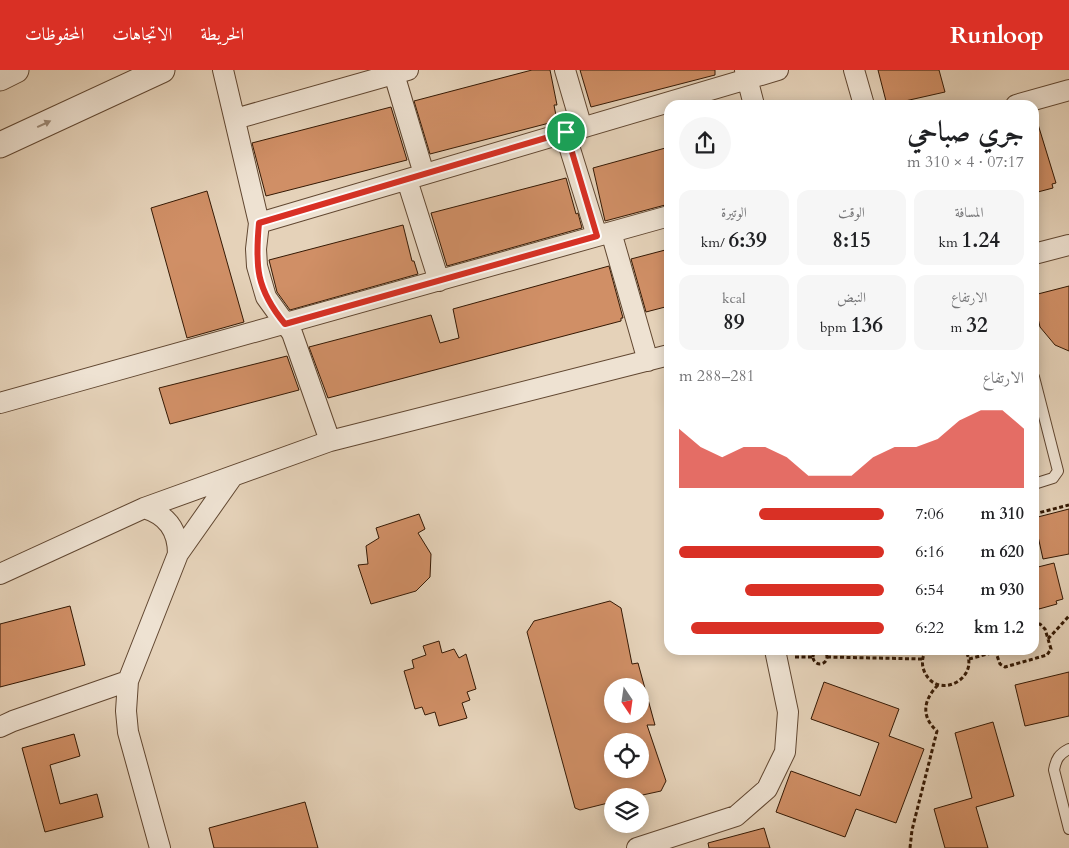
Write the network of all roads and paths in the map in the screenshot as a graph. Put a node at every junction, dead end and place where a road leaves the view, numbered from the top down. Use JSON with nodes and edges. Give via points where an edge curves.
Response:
{"nodes":[{"id":1,"x":16,"y":70,"type":"edge"},
{"id":2,"x":162,"y":70,"type":"edge"},
{"id":3,"x":223,"y":70,"type":"edge"},
{"id":4,"x":565,"y":70,"type":"edge"},
{"id":5,"x":778,"y":70,"type":"edge"},
{"id":6,"x":854,"y":70,"type":"edge"},
{"id":7,"x":401,"y":72,"type":"edge"},
{"id":8,"x":746,"y":74,"type":"edge"},
{"id":9,"x":0,"y":78,"type":"edge"},
{"id":10,"x":1069,"y":90,"type":"edge"},
{"id":11,"x":666,"y":100,"type":"edge"},
{"id":12,"x":753,"y":100,"type":"edge"},
{"id":13,"x":863,"y":100,"type":"edge"},
{"id":14,"x":1034,"y":100,"type":"edge"},
{"id":15,"x":664,"y":101,"type":"edge"},
{"id":16,"x":235,"y":119,"type":"junction"},
{"id":17,"x":574,"y":130,"type":"junction"},
{"id":18,"x":0,"y":145,"type":"edge"},
{"id":19,"x":415,"y":177,"type":"junction"},
{"id":20,"x":664,"y":217,"type":"edge"},
{"id":21,"x":259,"y":223,"type":"junction"},
{"id":22,"x":604,"y":234,"type":"junction"},
{"id":23,"x":1069,"y":245,"type":"edge"},
{"id":24,"x":1039,"y":253,"type":"edge"},
{"id":25,"x":439,"y":280,"type":"junction"},
{"id":26,"x":285,"y":324,"type":"junction"},
{"id":27,"x":664,"y":356,"type":"edge"},
{"id":28,"x":648,"y":361,"type":"junction"},
{"id":29,"x":1039,"y":397,"type":"edge"},
{"id":30,"x":0,"y":403,"type":"edge"},
{"id":31,"x":330,"y":441,"type":"junction"},
{"id":32,"x":233,"y":476,"type":"junction"},
{"id":33,"x":1039,"y":482,"type":"edge"},
{"id":34,"x":1069,"y":505,"type":"edge"},
{"id":35,"x":144,"y":508,"type":"junction"},
{"id":36,"x":1039,"y":513,"type":"edge"},
{"id":37,"x":178,"y":554,"type":"junction"},
{"id":38,"x":0,"y":574,"type":"edge"},
{"id":39,"x":1069,"y":616,"type":"edge"},
{"id":40,"x":1039,"y":626,"type":"edge"},
{"id":41,"x":1048,"y":639,"type":"junction"},
{"id":42,"x":776,"y":655,"type":"edge"},
{"id":43,"x":813,"y":655,"type":"edge"},
{"id":44,"x":924,"y":655,"type":"edge"},
{"id":45,"x":967,"y":655,"type":"edge"},
{"id":46,"x":982,"y":655,"type":"edge"},
{"id":47,"x":997,"y":655,"type":"edge"},
{"id":48,"x":827,"y":657,"type":"joint"},
{"id":49,"x":922,"y":659,"type":"junction"},
{"id":50,"x":969,"y":659,"type":"junction"},
{"id":51,"x":128,"y":681,"type":"junction"},
{"id":52,"x":938,"y":685,"type":"junction"},
{"id":53,"x":0,"y":727,"type":"edge"},
{"id":54,"x":1069,"y":749,"type":"edge"},
{"id":55,"x":1069,"y":828,"type":"edge"},
{"id":56,"x":160,"y":848,"type":"edge"},
{"id":57,"x":637,"y":848,"type":"edge"},
{"id":58,"x":910,"y":848,"type":"edge"}],
"edges":[{"from":1,"to":9,"type":"street"},
{"from":18,"to":2,"type":"street","one_way":true},
{"from":3,"to":16,"type":"street"},
{"from":4,"to":17,"type":"street"},
{"from":5,"to":8,"type":"street"},
{"from":6,"to":13,"type":"street"},
{"from":7,"to":16,"type":"street"},
{"from":7,"to":19,"type":"street"},
{"from":8,"to":11,"type":"street"},
{"from":8,"to":12,"type":"street"},
{"from":10,"to":14,"type":"street"},
{"from":15,"to":17,"type":"street"},
{"from":16,"to":21,"type":"street"},
{"from":17,"to":19,"type":"street"},
{"from":17,"to":22,"type":"street"},
{"from":19,"to":21,"type":"street"},
{"from":19,"to":25,"type":"street"},
{"from":20,"to":22,"type":"street"},
{"from":21,"to":26,"type":"street","via":[[256,266],[266,297]]},
{"from":22,"to":25,"type":"street"},
{"from":22,"to":28,"type":"street"},
{"from":23,"to":24,"type":"street"},
{"from":25,"to":26,"type":"street"},
{"from":26,"to":30,"type":"street"},
{"from":26,"to":31,"type":"street","via":[[292,333]]},
{"from":27,"to":28,"type":"street"},
{"from":28,"to":31,"type":"street"},
{"from":29,"to":33,"type":"lane","via":[[1058,471],[1053,478]]},
{"from":31,"to":32,"type":"street"},
{"from":32,"to":35,"type":"street"},
{"from":32,"to":37,"type":"street"},
{"from":34,"to":36,"type":"path"},
{"from":35,"to":37,"type":"street","via":[[161,515],[169,523],[176,538]]},
{"from":35,"to":38,"type":"street"},
{"from":37,"to":51,"type":"street"},
{"from":39,"to":41,"type":"path"},
{"from":40,"to":41,"type":"path","via":[[1043,626]]},
{"from":41,"to":47,"type":"path","via":[[1051,649],[1047,655],[1005,666],[1000,664]]},
{"from":42,"to":57,"type":"street","via":[[788,712],[785,752],[766,789],[736,816]]},
{"from":43,"to":48,"type":"path","via":[[816,664],[826,661]]},
{"from":44,"to":49,"type":"path"},
{"from":45,"to":50,"type":"path"},
{"from":46,"to":50,"type":"path"},
{"from":48,"to":49,"type":"path"},
{"from":49,"to":52,"type":"path","via":[[926,675]]},
{"from":50,"to":52,"type":"path","via":[[969,667],[960,681]]},
{"from":51,"to":53,"type":"street"},
{"from":51,"to":56,"type":"street","via":[[128,732]]},
{"from":52,"to":58,"type":"path","via":[[929,694],[924,710],[928,723],[936,731]]},
{"from":54,"to":55,"type":"lane","via":[[1055,761],[1054,770]]}]}
